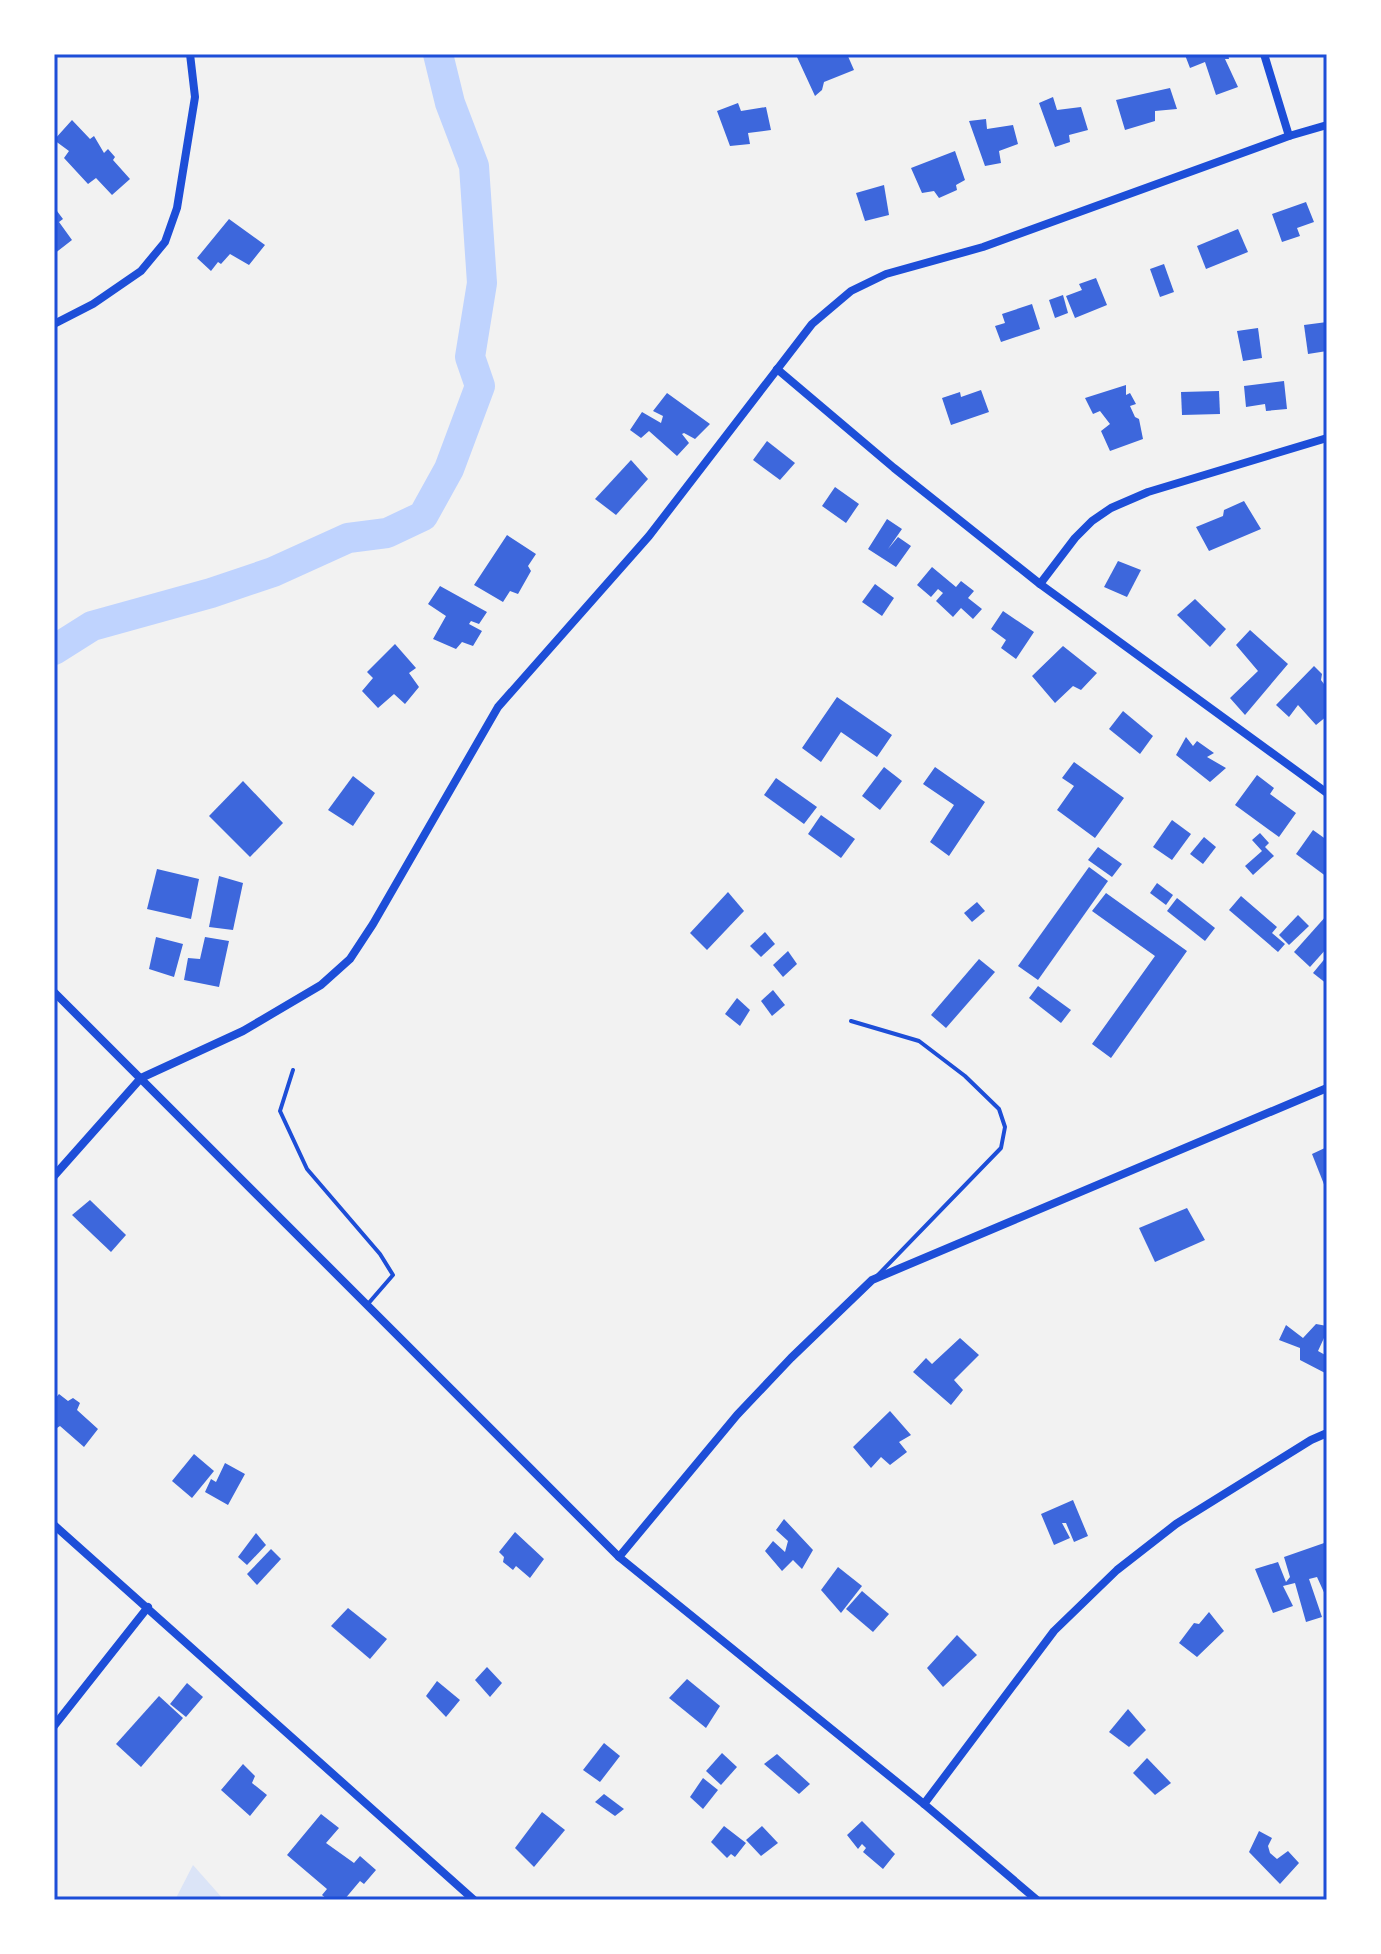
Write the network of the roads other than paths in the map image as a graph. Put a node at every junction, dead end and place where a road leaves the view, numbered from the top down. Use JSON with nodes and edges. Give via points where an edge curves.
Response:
{"nodes":[{"id":1,"x":190,"y":54,"type":"edge"},
{"id":2,"x":1264,"y":54,"type":"edge"},
{"id":3,"x":1327,"y":125,"type":"edge"},
{"id":4,"x":1289,"y":136,"type":"junction"},
{"id":5,"x":54,"y":324,"type":"edge"},
{"id":6,"x":777,"y":369,"type":"junction"},
{"id":7,"x":1327,"y":438,"type":"edge"},
{"id":8,"x":1040,"y":584,"type":"junction"},
{"id":9,"x":1327,"y":793,"type":"edge"},
{"id":10,"x":54,"y":992,"type":"edge"},
{"id":11,"x":851,"y":1021,"type":"dead end"},
{"id":12,"x":293,"y":1070,"type":"dead end"},
{"id":13,"x":141,"y":1078,"type":"junction"},
{"id":14,"x":1327,"y":1088,"type":"edge"},
{"id":15,"x":54,"y":1176,"type":"edge"},
{"id":16,"x":872,"y":1280,"type":"junction"},
{"id":17,"x":367,"y":1305,"type":"junction"},
{"id":18,"x":1327,"y":1433,"type":"edge"},
{"id":19,"x":54,"y":1525,"type":"edge"},
{"id":20,"x":619,"y":1557,"type":"junction"},
{"id":21,"x":148,"y":1607,"type":"junction"},
{"id":22,"x":54,"y":1726,"type":"edge"},
{"id":23,"x":924,"y":1804,"type":"junction"},
{"id":24,"x":474,"y":1900,"type":"edge"},
{"id":25,"x":1037,"y":1900,"type":"edge"}],
"edges":[{"from":1,"to":5,"type":"street","via":[[195,97],[177,208],[165,242],[141,271]]},
{"from":2,"to":4,"type":"street"},
{"from":3,"to":4,"type":"street"},
{"from":4,"to":6,"type":"street","via":[[983,247],[886,274],[851,291],[812,324]]},
{"from":6,"to":8,"type":"street"},
{"from":6,"to":13,"type":"street","via":[[649,536],[498,707],[350,959],[321,985],[243,1031]]},
{"from":7,"to":8,"type":"street","via":[[1111,508],[1075,538]]},
{"from":8,"to":9,"type":"street"},
{"from":10,"to":13,"type":"street"},
{"from":11,"to":16,"type":"lane","via":[[919,1041],[999,1109],[1005,1127],[1001,1148]]},
{"from":12,"to":17,"type":"lane","via":[[280,1111],[307,1169],[393,1275]]},
{"from":13,"to":15,"type":"street"},
{"from":13,"to":17,"type":"street"},
{"from":14,"to":16,"type":"street"},
{"from":16,"to":20,"type":"street","via":[[737,1415]]},
{"from":17,"to":20,"type":"street"},
{"from":18,"to":23,"type":"street","via":[[1176,1524],[1117,1570],[1054,1631]]},
{"from":19,"to":21,"type":"street"},
{"from":20,"to":23,"type":"street"},
{"from":21,"to":22,"type":"street"},
{"from":21,"to":24,"type":"street"},
{"from":23,"to":25,"type":"street"}]}
